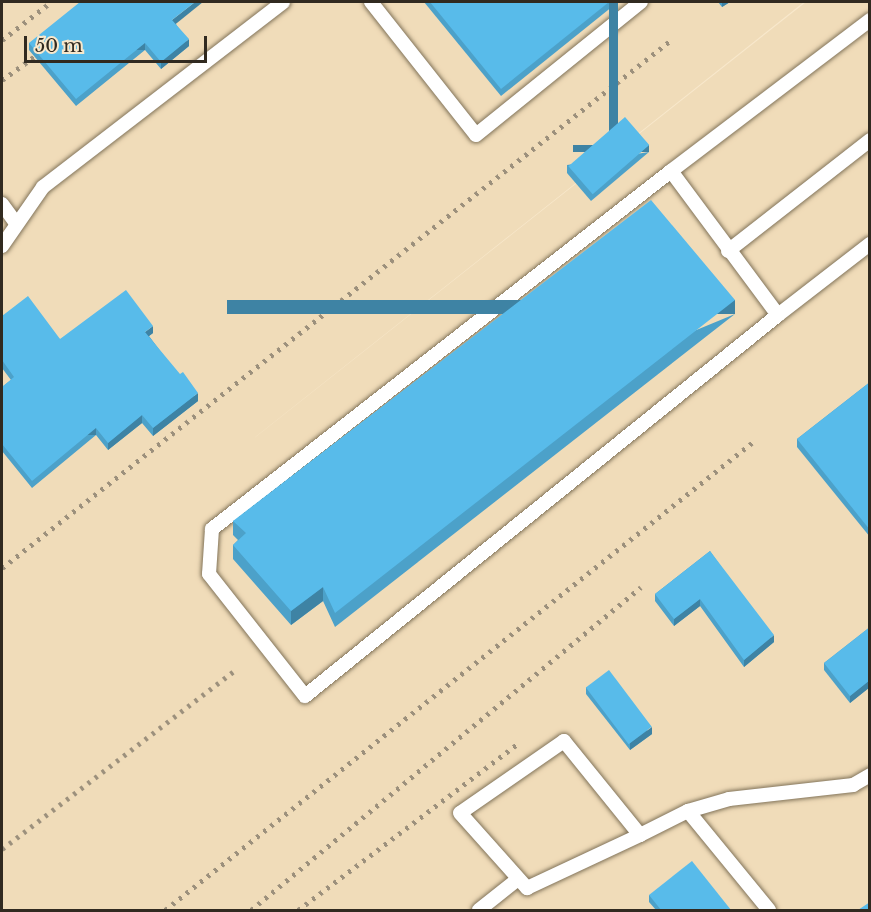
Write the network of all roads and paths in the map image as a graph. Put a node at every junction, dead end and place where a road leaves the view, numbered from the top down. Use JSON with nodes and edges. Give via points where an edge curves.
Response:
{"nodes":[{"id":1,"x":283,"y":2,"type":"edge"},
{"id":2,"x":370,"y":2,"type":"edge"},
{"id":3,"x":641,"y":2,"type":"edge"},
{"id":4,"x":870,"y":20,"type":"edge"},
{"id":5,"x":870,"y":140,"type":"edge"},
{"id":6,"x":671,"y":171,"type":"junction"},
{"id":7,"x":2,"y":204,"type":"edge"},
{"id":8,"x":16,"y":223,"type":"junction"},
{"id":9,"x":870,"y":244,"type":"edge"},
{"id":10,"x":2,"y":246,"type":"edge"},
{"id":11,"x":728,"y":251,"type":"junction"},
{"id":12,"x":778,"y":315,"type":"junction"},
{"id":13,"x":870,"y":776,"type":"edge"},
{"id":14,"x":688,"y":811,"type":"junction"},
{"id":15,"x":640,"y":835,"type":"junction"},
{"id":16,"x":518,"y":879,"type":"junction"},
{"id":17,"x":478,"y":910,"type":"edge"},
{"id":18,"x":770,"y":910,"type":"edge"}],
"edges":[{"from":1,"to":8,"type":"lane","via":[[43,187]]},
{"from":2,"to":3,"type":"lane","via":[[476,135]]},
{"from":4,"to":6,"type":"lane"},
{"from":5,"to":11,"type":"lane"},
{"from":6,"to":11,"type":"lane"},
{"from":6,"to":12,"type":"lane","via":[[212,529],[209,574],[305,696]]},
{"from":7,"to":8,"type":"lane"},
{"from":8,"to":10,"type":"lane"},
{"from":9,"to":12,"type":"lane"},
{"from":11,"to":12,"type":"lane"},
{"from":13,"to":14,"type":"lane","via":[[853,785],[729,799]]},
{"from":14,"to":15,"type":"lane"},
{"from":14,"to":18,"type":"lane"},
{"from":15,"to":16,"type":"lane","via":[[527,888]]},
{"from":15,"to":16,"type":"lane","via":[[564,741],[460,813]]},
{"from":16,"to":17,"type":"lane"}]}
